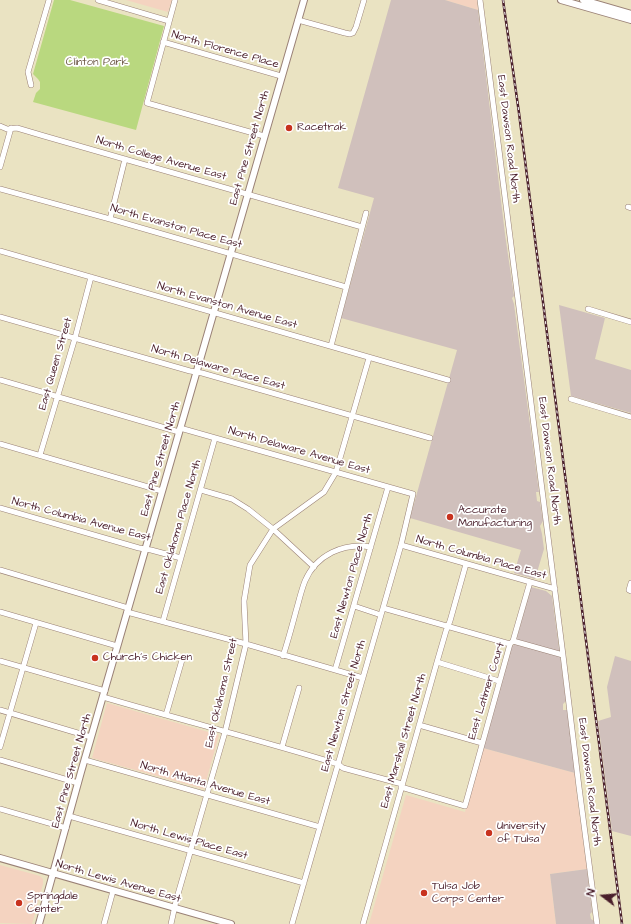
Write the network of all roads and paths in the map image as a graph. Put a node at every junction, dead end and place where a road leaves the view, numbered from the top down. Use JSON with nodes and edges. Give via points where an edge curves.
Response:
{"nodes":[{"id":1,"x":49,"y":0,"type":"edge"},
{"id":2,"x":98,"y":0,"type":"edge"},
{"id":3,"x":175,"y":0,"type":"edge"},
{"id":4,"x":304,"y":0,"type":"edge"},
{"id":5,"x":364,"y":0,"type":"edge"},
{"id":6,"x":480,"y":0,"type":"edge"},
{"id":7,"x":561,"y":0,"type":"edge"},
{"id":8,"x":583,"y":0,"type":"edge"},
{"id":9,"x":622,"y":14,"type":"junction"},
{"id":10,"x":631,"y":14,"type":"edge"},
{"id":11,"x":298,"y":20,"type":"junction"},
{"id":12,"x":631,"y":20,"type":"edge"},
{"id":13,"x":169,"y":21,"type":"junction"},
{"id":14,"x":164,"y":42,"type":"junction"},
{"id":15,"x":281,"y":76,"type":"junction"},
{"id":16,"x":31,"y":85,"type":"dead end"},
{"id":17,"x":0,"y":126,"type":"edge"},
{"id":18,"x":11,"y":128,"type":"junction"},
{"id":19,"x":264,"y":136,"type":"junction"},
{"id":20,"x":125,"y":159,"type":"junction"},
{"id":21,"x":0,"y":167,"type":"edge"},
{"id":22,"x":0,"y":189,"type":"edge"},
{"id":23,"x":248,"y":194,"type":"junction"},
{"id":24,"x":366,"y":213,"type":"dead end"},
{"id":25,"x":110,"y":219,"type":"junction"},
{"id":26,"x":362,"y":227,"type":"junction"},
{"id":27,"x":0,"y":251,"type":"edge"},
{"id":28,"x":230,"y":253,"type":"junction"},
{"id":29,"x":91,"y":278,"type":"junction"},
{"id":30,"x":346,"y":287,"type":"junction"},
{"id":31,"x":588,"y":310,"type":"dead end"},
{"id":32,"x":214,"y":313,"type":"junction"},
{"id":33,"x":0,"y":317,"type":"edge"},
{"id":34,"x":631,"y":322,"type":"edge"},
{"id":35,"x":75,"y":338,"type":"junction"},
{"id":36,"x":330,"y":346,"type":"junction"},
{"id":37,"x":369,"y":358,"type":"junction"},
{"id":38,"x":196,"y":372,"type":"junction"},
{"id":39,"x":0,"y":380,"type":"edge"},
{"id":40,"x":448,"y":380,"type":"dead end"},
{"id":41,"x":57,"y":396,"type":"junction"},
{"id":42,"x":571,"y":399,"type":"dead end"},
{"id":43,"x":352,"y":416,"type":"junction"},
{"id":44,"x":631,"y":416,"type":"edge"},
{"id":45,"x":180,"y":430,"type":"junction"},
{"id":46,"x":215,"y":438,"type":"junction"},
{"id":47,"x":430,"y":438,"type":"dead end"},
{"id":48,"x":0,"y":444,"type":"edge"},
{"id":49,"x":40,"y":455,"type":"junction"},
{"id":50,"x":336,"y":472,"type":"junction"},
{"id":51,"x":388,"y":487,"type":"junction"},
{"id":52,"x":200,"y":490,"type":"junction"},
{"id":53,"x":162,"y":491,"type":"junction"},
{"id":54,"x":413,"y":494,"type":"joint"},
{"id":55,"x":0,"y":508,"type":"edge"},
{"id":56,"x":273,"y":529,"type":"junction"},
{"id":57,"x":401,"y":545,"type":"junction"},
{"id":58,"x":371,"y":546,"type":"junction"},
{"id":59,"x":146,"y":549,"type":"junction"},
{"id":60,"x":181,"y":558,"type":"junction"},
{"id":61,"x":466,"y":564,"type":"junction"},
{"id":62,"x":314,"y":567,"type":"junction"},
{"id":63,"x":0,"y":570,"type":"edge"},
{"id":64,"x":530,"y":582,"type":"junction"},
{"id":65,"x":631,"y":583,"type":"edge"},
{"id":66,"x":555,"y":589,"type":"junction"},
{"id":67,"x":630,"y":591,"type":"edge"},
{"id":68,"x":354,"y":606,"type":"junction"},
{"id":69,"x":383,"y":608,"type":"junction"},
{"id":70,"x":128,"y":610,"type":"junction"},
{"id":71,"x":0,"y":612,"type":"edge"},
{"id":72,"x":381,"y":614,"type":"junction"},
{"id":73,"x":162,"y":621,"type":"junction"},
{"id":74,"x":36,"y":623,"type":"junction"},
{"id":75,"x":448,"y":626,"type":"junction"},
{"id":76,"x":511,"y":642,"type":"junction"},
{"id":77,"x":246,"y":644,"type":"junction"},
{"id":78,"x":117,"y":646,"type":"junction"},
{"id":79,"x":563,"y":655,"type":"junction"},
{"id":80,"x":283,"y":656,"type":"junction"},
{"id":81,"x":182,"y":660,"type":"dead end"},
{"id":82,"x":0,"y":661,"type":"edge"},
{"id":83,"x":437,"y":662,"type":"junction"},
{"id":84,"x":23,"y":668,"type":"junction"},
{"id":85,"x":335,"y":670,"type":"junction"},
{"id":86,"x":363,"y":678,"type":"junction"},
{"id":87,"x":499,"y":680,"type":"junction"},
{"id":88,"x":299,"y":688,"type":"dead end"},
{"id":89,"x":104,"y":694,"type":"junction"},
{"id":90,"x":0,"y":710,"type":"edge"},
{"id":91,"x":10,"y":713,"type":"junction"},
{"id":92,"x":166,"y":715,"type":"junction"},
{"id":93,"x":419,"y":725,"type":"junction"},
{"id":94,"x":225,"y":732,"type":"junction"},
{"id":95,"x":91,"y":737,"type":"junction"},
{"id":96,"x":482,"y":743,"type":"junction"},
{"id":97,"x":282,"y":747,"type":"junction"},
{"id":98,"x":0,"y":748,"type":"edge"},
{"id":99,"x":0,"y":760,"type":"edge"},
{"id":100,"x":85,"y":760,"type":"junction"},
{"id":101,"x":338,"y":764,"type":"junction"},
{"id":102,"x":78,"y":783,"type":"junction"},
{"id":103,"x":402,"y":786,"type":"junction"},
{"id":104,"x":207,"y":795,"type":"junction"},
{"id":105,"x":0,"y":809,"type":"edge"},
{"id":106,"x":69,"y":816,"type":"junction"},
{"id":107,"x":320,"y":826,"type":"junction"},
{"id":108,"x":66,"y":828,"type":"junction"},
{"id":109,"x":191,"y":851,"type":"junction"},
{"id":110,"x":0,"y":858,"type":"edge"},
{"id":111,"x":53,"y":874,"type":"junction"},
{"id":112,"x":304,"y":883,"type":"junction"},
{"id":113,"x":113,"y":890,"type":"junction"},
{"id":114,"x":175,"y":908,"type":"junction"},
{"id":115,"x":39,"y":924,"type":"edge"},
{"id":116,"x":104,"y":924,"type":"edge"},
{"id":117,"x":171,"y":924,"type":"edge"},
{"id":118,"x":231,"y":924,"type":"edge"},
{"id":119,"x":292,"y":924,"type":"edge"},
{"id":120,"x":363,"y":924,"type":"edge"},
{"id":121,"x":598,"y":924,"type":"edge"}],
"edges":[{"from":1,"to":16,"type":"street","via":[[28,72]]},
{"from":2,"to":13,"type":"street"},
{"from":3,"to":13,"type":"street"},
{"from":4,"to":11,"type":"main road","name":"East Pine Street North"},
{"from":5,"to":11,"type":"street","via":[[356,27],[350,34]]},
{"from":6,"to":66,"type":"street","name":"East Dawson Road North"},
{"from":7,"to":9,"type":"main road"},
{"from":8,"to":9,"type":"main road"},
{"from":9,"to":10,"type":"main road"},
{"from":9,"to":12,"type":"main road"},
{"from":11,"to":15,"type":"main road","name":"East Pine Street North"},
{"from":13,"to":14,"type":"street"},
{"from":14,"to":15,"type":"street","name":"North Florence Place"},
{"from":14,"to":19,"type":"street","via":[[147,103]]},
{"from":15,"to":19,"type":"main road","name":"East Pine Street North"},
{"from":17,"to":18,"type":"street","name":"North College Avenue East"},
{"from":18,"to":20,"type":"street","name":"North College Avenue East"},
{"from":18,"to":21,"type":"street"},
{"from":19,"to":23,"type":"main road","name":"East Pine Street North"},
{"from":20,"to":23,"type":"street","name":"North College Avenue East"},
{"from":20,"to":25,"type":"street"},
{"from":22,"to":25,"type":"street","name":"North Evanston Place East"},
{"from":23,"to":26,"type":"street","name":"North College Avenue East"},
{"from":23,"to":28,"type":"main road","name":"East Pine Street North"},
{"from":24,"to":26,"type":"street"},
{"from":25,"to":28,"type":"street","name":"North Evanston Place East"},
{"from":26,"to":30,"type":"street"},
{"from":27,"to":29,"type":"street","name":"North Evanston Avenue East"},
{"from":28,"to":30,"type":"street","name":"North Evanston Place East"},
{"from":28,"to":32,"type":"main road","name":"East Pine Street North"},
{"from":29,"to":32,"type":"street","name":"North Evanston Avenue East"},
{"from":29,"to":35,"type":"street","name":"East Queen Street"},
{"from":30,"to":36,"type":"street"},
{"from":31,"to":34,"type":"street"},
{"from":32,"to":36,"type":"street","name":"North Evanston Avenue East"},
{"from":32,"to":38,"type":"main road","name":"East Pine Street North"},
{"from":33,"to":35,"type":"street","name":"North Delaware Place East"},
{"from":35,"to":38,"type":"street","name":"North Delaware Place East"},
{"from":35,"to":41,"type":"street","name":"East Queen Street"},
{"from":36,"to":37,"type":"street","name":"North Evanston Avenue East"},
{"from":37,"to":40,"type":"street","name":"North Evanston Avenue East"},
{"from":37,"to":43,"type":"street","name":"East Oklahoma Street"},
{"from":38,"to":43,"type":"street","name":"North Delaware Place East"},
{"from":38,"to":45,"type":"main road","name":"East Pine Street North"},
{"from":39,"to":41,"type":"street","name":"North Delaware Avenue East"},
{"from":41,"to":45,"type":"street","name":"North Delaware Avenue East"},
{"from":41,"to":49,"type":"street","name":"East Queen Street"},
{"from":42,"to":44,"type":"street"},
{"from":43,"to":47,"type":"street","name":"North Delaware Place East"},
{"from":43,"to":50,"type":"street","name":"East Oklahoma Street"},
{"from":45,"to":46,"type":"street","name":"North Delaware Avenue East"},
{"from":45,"to":53,"type":"main road","name":"East Pine Street North"},
{"from":46,"to":50,"type":"street","name":"North Delaware Avenue East"},
{"from":46,"to":52,"type":"street","name":"East Oklahoma Place North"},
{"from":48,"to":49,"type":"street"},
{"from":49,"to":53,"type":"street"},
{"from":50,"to":51,"type":"street","name":"North Delaware Avenue East"},
{"from":50,"to":56,"type":"street","name":"East Oklahoma Street","via":[[324,492]]},
{"from":51,"to":54,"type":"street","name":"North Delaware Avenue East"},
{"from":51,"to":58,"type":"street","name":"East Newton Place North"},
{"from":52,"to":56,"type":"street","via":[[239,503]]},
{"from":52,"to":60,"type":"street","name":"East Oklahoma Place North"},
{"from":53,"to":59,"type":"main road","name":"East Pine Street North"},
{"from":54,"to":57,"type":"street","name":"East Newton Street North"},
{"from":55,"to":59,"type":"street","name":"North Columbia Avenue East"},
{"from":56,"to":62,"type":"street"},
{"from":56,"to":77,"type":"street","name":"East Oklahoma Street","via":[[250,565],[244,601]]},
{"from":57,"to":61,"type":"street","name":"North Columbia Place East"},
{"from":57,"to":69,"type":"street","name":"East Newton Street North"},
{"from":58,"to":62,"type":"street","via":[[343,547],[331,552]]},
{"from":58,"to":68,"type":"street","name":"East Newton Place North"},
{"from":59,"to":60,"type":"street","name":"North Columbia Avenue East"},
{"from":59,"to":70,"type":"main road","name":"East Pine Street North"},
{"from":60,"to":73,"type":"street","name":"East Oklahoma Place North"},
{"from":61,"to":64,"type":"street","name":"North Columbia Place East"},
{"from":61,"to":75,"type":"street","name":"East Marshall Street North"},
{"from":62,"to":80,"type":"street","via":[[305,581]]},
{"from":63,"to":70,"type":"street"},
{"from":64,"to":66,"type":"street","name":"North Columbia Place East"},
{"from":64,"to":76,"type":"street","name":"East Latimer Court"},
{"from":65,"to":67,"type":"street"},
{"from":66,"to":79,"type":"street","name":"East Dawson Road North"},
{"from":68,"to":72,"type":"street"},
{"from":68,"to":85,"type":"street","name":"East Newton Place North"},
{"from":69,"to":72,"type":"street","name":"East Newton Street North"},
{"from":69,"to":75,"type":"street"},
{"from":70,"to":73,"type":"street"},
{"from":70,"to":78,"type":"main road","name":"East Pine Street North"},
{"from":71,"to":74,"type":"street"},
{"from":72,"to":86,"type":"street","name":"East Newton Street North"},
{"from":73,"to":77,"type":"street"},
{"from":74,"to":78,"type":"street"},
{"from":74,"to":84,"type":"street"},
{"from":75,"to":76,"type":"street"},
{"from":75,"to":83,"type":"street","name":"East Marshall Street North"},
{"from":76,"to":79,"type":"street"},
{"from":76,"to":87,"type":"street","name":"East Latimer Court"},
{"from":77,"to":80,"type":"street"},
{"from":77,"to":94,"type":"street","name":"East Oklahoma Street"},
{"from":78,"to":89,"type":"main road","name":"East Pine Street North"},
{"from":79,"to":121,"type":"street","name":"East Dawson Road North"},
{"from":80,"to":85,"type":"street"},
{"from":81,"to":92,"type":"street"},
{"from":82,"to":84,"type":"street"},
{"from":83,"to":87,"type":"street"},
{"from":83,"to":93,"type":"street","name":"East Marshall Street North"},
{"from":84,"to":89,"type":"street"},
{"from":84,"to":91,"type":"street"},
{"from":85,"to":86,"type":"street"},
{"from":86,"to":101,"type":"street","name":"East Newton Street North"},
{"from":87,"to":96,"type":"street","name":"East Latimer Court"},
{"from":88,"to":97,"type":"street"},
{"from":89,"to":92,"type":"street"},
{"from":89,"to":95,"type":"main road","name":"East Pine Street North"},
{"from":90,"to":91,"type":"street"},
{"from":91,"to":95,"type":"street"},
{"from":91,"to":98,"type":"street"},
{"from":92,"to":94,"type":"street"},
{"from":93,"to":96,"type":"street"},
{"from":93,"to":103,"type":"street","name":"East Marshall Street North"},
{"from":94,"to":97,"type":"street"},
{"from":94,"to":104,"type":"street","name":"East Oklahoma Street"},
{"from":95,"to":100,"type":"main road","name":"East Pine Street North"},
{"from":96,"to":103,"type":"street","name":"East Latimer Court","via":[[465,806]]},
{"from":97,"to":101,"type":"street"},
{"from":99,"to":102,"type":"street"},
{"from":100,"to":102,"type":"main road","name":"East Pine Street North"},
{"from":100,"to":104,"type":"street","name":"North Atlanta Avenue East"},
{"from":101,"to":103,"type":"street","via":[[343,768]]},
{"from":101,"to":107,"type":"street","name":"East Newton Street North"},
{"from":102,"to":106,"type":"main road","name":"East Pine Street North"},
{"from":103,"to":120,"type":"street","name":"East Marshall Street North"},
{"from":104,"to":107,"type":"street","name":"North Atlanta Avenue East"},
{"from":104,"to":109,"type":"street","name":"East Oklahoma Street"},
{"from":105,"to":108,"type":"street"},
{"from":106,"to":108,"type":"main road","name":"East Pine Street North"},
{"from":106,"to":109,"type":"street","name":"North Lewis Place East"},
{"from":107,"to":112,"type":"street","name":"East Newton Street North"},
{"from":108,"to":111,"type":"main road","name":"East Pine Street North"},
{"from":109,"to":112,"type":"street","name":"North Lewis Place East"},
{"from":109,"to":114,"type":"street","name":"East Oklahoma Street"},
{"from":110,"to":111,"type":"main road","name":"North Lewis Avenue East"},
{"from":111,"to":113,"type":"main road","name":"North Lewis Avenue East"},
{"from":111,"to":115,"type":"main road","name":"East Pine Street North"},
{"from":112,"to":119,"type":"street","name":"East Newton Street North"},
{"from":113,"to":114,"type":"main road","name":"North Lewis Avenue East"},
{"from":113,"to":116,"type":"street"},
{"from":114,"to":117,"type":"street","name":"East Oklahoma Street"},
{"from":114,"to":118,"type":"main road","name":"North Lewis Avenue East"}]}
